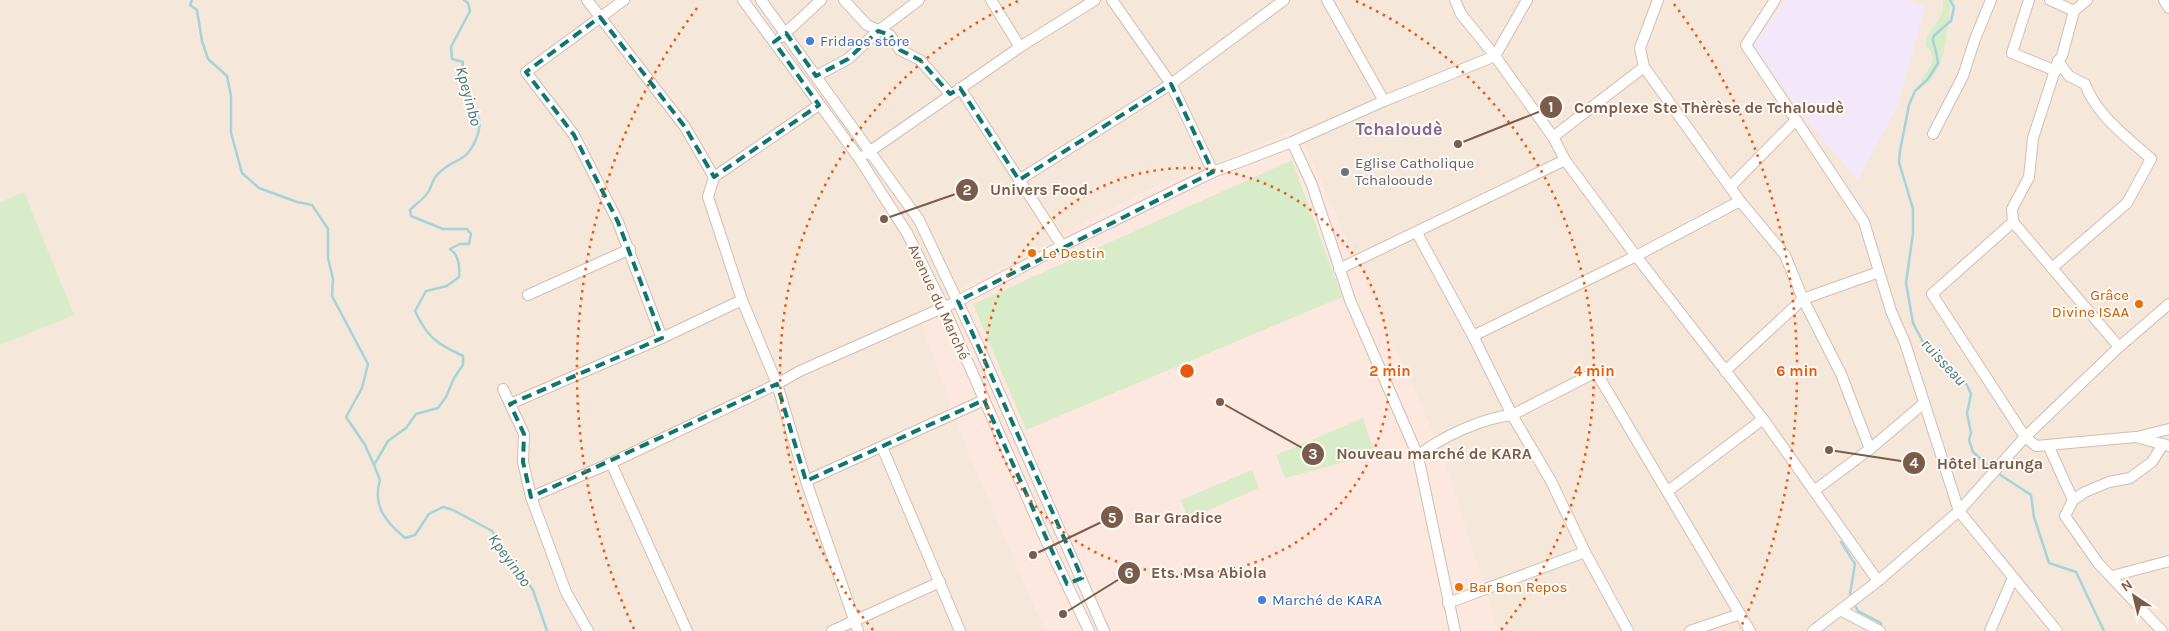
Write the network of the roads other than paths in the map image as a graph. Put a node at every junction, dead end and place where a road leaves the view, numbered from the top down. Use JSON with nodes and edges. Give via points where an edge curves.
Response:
{"nodes":[{"id":1,"x":587,"y":0,"type":"edge"},
{"id":2,"x":624,"y":0,"type":"edge"},
{"id":3,"x":743,"y":0,"type":"edge"},
{"id":4,"x":761,"y":0,"type":"edge"},
{"id":5,"x":821,"y":0,"type":"edge"},
{"id":6,"x":844,"y":0,"type":"edge"},
{"id":7,"x":919,"y":0,"type":"edge"},
{"id":8,"x":991,"y":0,"type":"edge"},
{"id":9,"x":1095,"y":0,"type":"edge"},
{"id":10,"x":1112,"y":0,"type":"edge"},
{"id":11,"x":1284,"y":0,"type":"edge"},
{"id":12,"x":1327,"y":0,"type":"edge"},
{"id":13,"x":1455,"y":0,"type":"edge"},
{"id":14,"x":1527,"y":0,"type":"edge"},
{"id":15,"x":1775,"y":0,"type":"edge"},
{"id":16,"x":1991,"y":0,"type":"edge"},
{"id":17,"x":2029,"y":0,"type":"edge"},
{"id":18,"x":2050,"y":0,"type":"edge"},
{"id":19,"x":2087,"y":0,"type":"edge"},
{"id":20,"x":2164,"y":0,"type":"edge"},
{"id":21,"x":1655,"y":1,"type":"edge"},
{"id":22,"x":2169,"y":8,"type":"edge"},
{"id":23,"x":2074,"y":11,"type":"junction"},
{"id":24,"x":600,"y":17,"type":"junction"},
{"id":25,"x":878,"y":31,"type":"junction"},
{"id":26,"x":786,"y":34,"type":"junction"},
{"id":27,"x":774,"y":42,"type":"junction"},
{"id":28,"x":1020,"y":47,"type":"junction"},
{"id":29,"x":1495,"y":56,"type":"junction"},
{"id":30,"x":2057,"y":66,"type":"junction"},
{"id":31,"x":1644,"y":67,"type":"junction"},
{"id":32,"x":816,"y":76,"type":"junction"},
{"id":33,"x":1171,"y":84,"type":"junction"},
{"id":34,"x":960,"y":88,"type":"junction"},
{"id":35,"x":950,"y":94,"type":"junction"},
{"id":36,"x":1384,"y":101,"type":"junction"},
{"id":37,"x":819,"y":105,"type":"junction"},
{"id":38,"x":1796,"y":120,"type":"junction"},
{"id":39,"x":1933,"y":134,"type":"dead end"},
{"id":40,"x":1553,"y":137,"type":"junction"},
{"id":41,"x":1292,"y":142,"type":"junction"},
{"id":42,"x":870,"y":151,"type":"junction"},
{"id":43,"x":859,"y":158,"type":"junction"},
{"id":44,"x":1566,"y":160,"type":"junction"},
{"id":45,"x":1213,"y":172,"type":"junction"},
{"id":46,"x":714,"y":177,"type":"junction"},
{"id":47,"x":1019,"y":180,"type":"junction"},
{"id":48,"x":1731,"y":186,"type":"junction"},
{"id":49,"x":1740,"y":202,"type":"junction"},
{"id":50,"x":2013,"y":222,"type":"junction"},
{"id":51,"x":1416,"y":233,"type":"junction"},
{"id":52,"x":1062,"y":246,"type":"junction"},
{"id":53,"x":630,"y":249,"type":"junction"},
{"id":54,"x":1636,"y":256,"type":"junction"},
{"id":55,"x":2052,"y":268,"type":"junction"},
{"id":56,"x":1339,"y":269,"type":"junction"},
{"id":57,"x":1879,"y":272,"type":"junction"},
{"id":58,"x":528,"y":295,"type":"dead end"},
{"id":59,"x":1804,"y":299,"type":"junction"},
{"id":60,"x":742,"y":300,"type":"junction"},
{"id":61,"x":958,"y":302,"type":"junction"},
{"id":62,"x":2169,"y":304,"type":"edge"},
{"id":63,"x":944,"y":308,"type":"junction"},
{"id":64,"x":1473,"y":336,"type":"junction"},
{"id":65,"x":662,"y":338,"type":"junction"},
{"id":66,"x":2119,"y":347,"type":"junction"},
{"id":67,"x":1725,"y":371,"type":"junction"},
{"id":68,"x":777,"y":384,"type":"junction"},
{"id":69,"x":502,"y":389,"type":"dead end"},
{"id":70,"x":984,"y":400,"type":"junction"},
{"id":71,"x":510,"y":404,"type":"junction"},
{"id":72,"x":1923,"y":404,"type":"junction"},
{"id":73,"x":1512,"y":415,"type":"junction"},
{"id":74,"x":1763,"y":419,"type":"junction"},
{"id":75,"x":2169,"y":428,"type":"edge"},
{"id":76,"x":2025,"y":437,"type":"junction"},
{"id":77,"x":2136,"y":437,"type":"junction"},
{"id":78,"x":2048,"y":445,"type":"junction"},
{"id":79,"x":2166,"y":445,"type":"edge"},
{"id":80,"x":882,"y":447,"type":"junction"},
{"id":81,"x":1870,"y":450,"type":"junction"},
{"id":82,"x":1418,"y":456,"type":"junction"},
{"id":83,"x":611,"y":463,"type":"junction"},
{"id":84,"x":806,"y":480,"type":"junction"},
{"id":85,"x":1815,"y":490,"type":"junction"},
{"id":86,"x":1668,"y":491,"type":"junction"},
{"id":87,"x":531,"y":497,"type":"junction"},
{"id":88,"x":2073,"y":500,"type":"junction"},
{"id":89,"x":1959,"y":511,"type":"junction"},
{"id":90,"x":1584,"y":552,"type":"junction"},
{"id":91,"x":2169,"y":561,"type":"edge"},
{"id":92,"x":2112,"y":576,"type":"junction"},
{"id":93,"x":1082,"y":578,"type":"junction"},
{"id":94,"x":2013,"y":578,"type":"junction"},
{"id":95,"x":1878,"y":581,"type":"junction"},
{"id":96,"x":940,"y":582,"type":"junction"},
{"id":97,"x":1067,"y":584,"type":"junction"},
{"id":98,"x":1448,"y":603,"type":"junction"},
{"id":99,"x":1840,"y":610,"type":"junction"},
{"id":100,"x":1740,"y":614,"type":"junction"},
{"id":101,"x":856,"y":626,"type":"edge"},
{"id":102,"x":1879,"y":630,"type":"edge"},
{"id":103,"x":588,"y":631,"type":"edge"},
{"id":104,"x":687,"y":631,"type":"edge"},
{"id":105,"x":832,"y":631,"type":"edge"},
{"id":106,"x":960,"y":631,"type":"edge"},
{"id":107,"x":1089,"y":631,"type":"edge"},
{"id":108,"x":1104,"y":631,"type":"edge"},
{"id":109,"x":1455,"y":631,"type":"edge"},
{"id":110,"x":1628,"y":631,"type":"edge"},
{"id":111,"x":1690,"y":631,"type":"edge"},
{"id":112,"x":1750,"y":631,"type":"edge"},
{"id":113,"x":1813,"y":631,"type":"edge"},
{"id":114,"x":1990,"y":631,"type":"edge"},
{"id":115,"x":2057,"y":631,"type":"edge"},
{"id":116,"x":2162,"y":631,"type":"edge"}],
"edges":[{"from":1,"to":24,"type":"street"},
{"from":2,"to":24,"type":"street"},
{"from":3,"to":27,"type":"street","name":"Avenue du Marché"},
{"from":4,"to":26,"type":"street","name":"Avenue du Marché"},
{"from":5,"to":26,"type":"street"},
{"from":6,"to":25,"type":"street","via":[[867,25]]},
{"from":7,"to":25,"type":"street"},
{"from":8,"to":28,"type":"street"},
{"from":9,"to":28,"type":"street"},
{"from":10,"to":33,"type":"street"},
{"from":11,"to":33,"type":"street"},
{"from":12,"to":36,"type":"street"},
{"from":13,"to":29,"type":"street","via":[[1461,14]]},
{"from":14,"to":29,"type":"street"},
{"from":15,"to":38,"type":"street","via":[[1746,45]]},
{"from":16,"to":39,"type":"street","via":[[1963,76]]},
{"from":17,"to":30,"type":"street","via":[[2012,53]]},
{"from":18,"to":23,"type":"street"},
{"from":19,"to":23,"type":"street"},
{"from":20,"to":22,"type":"street"},
{"from":21,"to":31,"type":"street","via":[[1640,48]]},
{"from":23,"to":30,"type":"street"},
{"from":24,"to":46,"type":"street","via":[[685,127]]},
{"from":24,"to":53,"type":"street","via":[[526,72],[574,135]]},
{"from":25,"to":32,"type":"street","via":[[848,59]]},
{"from":25,"to":35,"type":"street","via":[[890,35],[900,50],[920,60]]},
{"from":26,"to":27,"type":"street"},
{"from":26,"to":32,"type":"street","name":"Avenue du Marché"},
{"from":27,"to":37,"type":"street","name":"Avenue du Marché"},
{"from":28,"to":34,"type":"street"},
{"from":29,"to":36,"type":"street"},
{"from":29,"to":40,"type":"street"},
{"from":30,"to":50,"type":"street","via":[[2033,138],[2029,177],[2012,210]]},
{"from":30,"to":55,"type":"street","via":[[2085,84],[2090,99],[2101,114],[2151,159],[2127,203]]},
{"from":31,"to":40,"type":"street"},
{"from":31,"to":48,"type":"street"},
{"from":32,"to":42,"type":"street","name":"Avenue du Marché"},
{"from":33,"to":45,"type":"street"},
{"from":33,"to":47,"type":"street"},
{"from":34,"to":35,"type":"street"},
{"from":34,"to":47,"type":"street"},
{"from":35,"to":42,"type":"street"},
{"from":36,"to":41,"type":"street"},
{"from":37,"to":43,"type":"street","name":"Avenue du Marché"},
{"from":37,"to":46,"type":"street"},
{"from":38,"to":48,"type":"street"},
{"from":38,"to":57,"type":"street","via":[[1864,222]]},
{"from":40,"to":44,"type":"street"},
{"from":41,"to":45,"type":"street"},
{"from":41,"to":56,"type":"street","via":[[1312,185]]},
{"from":42,"to":43,"type":"street"},
{"from":42,"to":61,"type":"street","name":"Avenue du Marché","via":[[918,220]]},
{"from":43,"to":63,"type":"street","name":"Avenue du Marché","via":[[907,233]]},
{"from":44,"to":51,"type":"street"},
{"from":44,"to":54,"type":"street"},
{"from":45,"to":52,"type":"street"},
{"from":46,"to":60,"type":"street","via":[[708,196]]},
{"from":47,"to":52,"type":"street"},
{"from":48,"to":49,"type":"street"},
{"from":49,"to":54,"type":"street"},
{"from":49,"to":59,"type":"street","via":[[1785,255]]},
{"from":50,"to":55,"type":"street"},
{"from":50,"to":76,"type":"street","via":[[1932,294]]},
{"from":51,"to":56,"type":"street"},
{"from":51,"to":64,"type":"street"},
{"from":52,"to":61,"type":"street"},
{"from":53,"to":58,"type":"street"},
{"from":53,"to":65,"type":"street"},
{"from":54,"to":64,"type":"street"},
{"from":54,"to":67,"type":"street"},
{"from":55,"to":66,"type":"street"},
{"from":56,"to":82,"type":"street"},
{"from":57,"to":59,"type":"street"},
{"from":57,"to":72,"type":"street"},
{"from":59,"to":67,"type":"street"},
{"from":59,"to":81,"type":"street","via":[[1841,374]]},
{"from":60,"to":65,"type":"street"},
{"from":60,"to":68,"type":"street"},
{"from":61,"to":63,"type":"street"},
{"from":61,"to":93,"type":"street","name":"Avenue du Marché"},
{"from":62,"to":66,"type":"street"},
{"from":63,"to":68,"type":"street"},
{"from":63,"to":70,"type":"street","name":"Avenue du Marché"},
{"from":64,"to":73,"type":"street"},
{"from":65,"to":71,"type":"street"},
{"from":66,"to":76,"type":"street"},
{"from":67,"to":74,"type":"street"},
{"from":68,"to":83,"type":"street"},
{"from":68,"to":84,"type":"street"},
{"from":69,"to":71,"type":"street"},
{"from":70,"to":80,"type":"street"},
{"from":70,"to":97,"type":"street","name":"Avenue du Marché"},
{"from":71,"to":87,"type":"street","via":[[524,434],[523,462]]},
{"from":72,"to":81,"type":"street"},
{"from":72,"to":89,"type":"street"},
{"from":73,"to":82,"type":"street","via":[[1486,420]]},
{"from":73,"to":86,"type":"street","via":[[1596,372]]},
{"from":73,"to":90,"type":"street","via":[[1551,481]]},
{"from":74,"to":85,"type":"street"},
{"from":74,"to":86,"type":"street"},
{"from":75,"to":77,"type":"street"},
{"from":76,"to":78,"type":"street","via":[[2036,446]]},
{"from":76,"to":89,"type":"street"},
{"from":77,"to":78,"type":"street"},
{"from":77,"to":79,"type":"street"},
{"from":78,"to":88,"type":"street"},
{"from":79,"to":88,"type":"street","via":[[2152,462],[2130,478],[2109,482]]},
{"from":80,"to":84,"type":"street"},
{"from":80,"to":96,"type":"street"},
{"from":81,"to":85,"type":"street"},
{"from":82,"to":98,"type":"street"},
{"from":83,"to":87,"type":"street"},
{"from":83,"to":104,"type":"street"},
{"from":84,"to":101,"type":"street"},
{"from":85,"to":95,"type":"street"},
{"from":86,"to":100,"type":"street"},
{"from":87,"to":103,"type":"street","via":[[566,592]]},
{"from":88,"to":92,"type":"street","via":[[2065,516],[2098,563]]},
{"from":89,"to":94,"type":"street"},
{"from":89,"to":95,"type":"street"},
{"from":90,"to":98,"type":"street"},
{"from":90,"to":110,"type":"street"},
{"from":91,"to":92,"type":"street"},
{"from":92,"to":116,"type":"street"},
{"from":93,"to":97,"type":"street"},
{"from":93,"to":108,"type":"street","name":"Avenue du Marché"},
{"from":94,"to":114,"type":"street"},
{"from":94,"to":115,"type":"street"},
{"from":95,"to":99,"type":"street"},
{"from":96,"to":101,"type":"street"},
{"from":96,"to":106,"type":"street"},
{"from":97,"to":107,"type":"street","name":"Avenue du Marché"},
{"from":98,"to":109,"type":"street"},
{"from":99,"to":102,"type":"street"},
{"from":99,"to":113,"type":"street"},
{"from":100,"to":111,"type":"street"},
{"from":100,"to":112,"type":"street"},
{"from":101,"to":105,"type":"street"}]}
